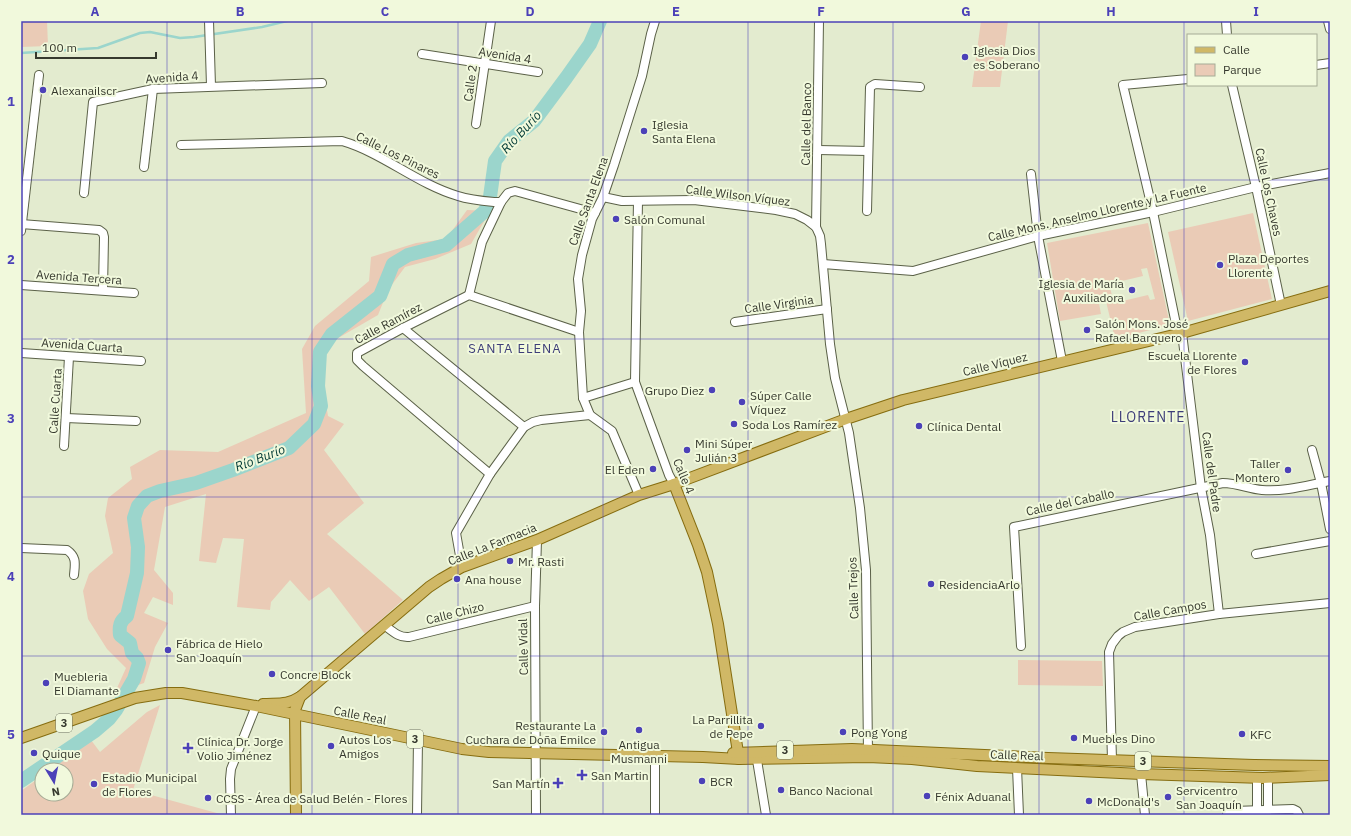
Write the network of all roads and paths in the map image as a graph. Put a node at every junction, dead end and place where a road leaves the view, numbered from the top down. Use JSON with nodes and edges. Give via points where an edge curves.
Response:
{"nodes":[{"id":1,"x":491,"y":21,"type":"edge"},
{"id":2,"x":655,"y":21,"type":"edge"},
{"id":3,"x":819,"y":21,"type":"edge"},
{"id":4,"x":1226,"y":21,"type":"edge"},
{"id":5,"x":1328,"y":21,"type":"edge"},
{"id":6,"x":209,"y":23,"type":"edge"},
{"id":7,"x":1330,"y":29,"type":"edge"},
{"id":8,"x":1227,"y":34,"type":"edge"},
{"id":9,"x":422,"y":54,"type":"dead end"},
{"id":10,"x":1330,"y":63,"type":"edge"},
{"id":11,"x":485,"y":64,"type":"junction"},
{"id":12,"x":1317,"y":65,"type":"edge"},
{"id":13,"x":538,"y":72,"type":"dead end"},
{"id":14,"x":39,"y":76,"type":"dead end"},
{"id":15,"x":1187,"y":79,"type":"edge"},
{"id":16,"x":322,"y":83,"type":"dead end"},
{"id":17,"x":211,"y":86,"type":"junction"},
{"id":18,"x":1232,"y":86,"type":"edge"},
{"id":19,"x":920,"y":87,"type":"dead end"},
{"id":20,"x":153,"y":89,"type":"junction"},
{"id":21,"x":476,"y":124,"type":"dead end"},
{"id":22,"x":181,"y":145,"type":"dead end"},
{"id":23,"x":818,"y":150,"type":"junction"},
{"id":24,"x":868,"y":151,"type":"junction"},
{"id":25,"x":24,"y":162,"type":"edge"},
{"id":26,"x":144,"y":167,"type":"dead end"},
{"id":27,"x":1330,"y":173,"type":"edge"},
{"id":28,"x":1030,"y":174,"type":"dead end"},
{"id":29,"x":1256,"y":187,"type":"junction"},
{"id":30,"x":84,"y":194,"type":"dead end"},
{"id":31,"x":603,"y":197,"type":"junction"},
{"id":32,"x":638,"y":201,"type":"junction"},
{"id":33,"x":498,"y":202,"type":"junction"},
{"id":34,"x":867,"y":212,"type":"dead end"},
{"id":35,"x":1152,"y":212,"type":"junction"},
{"id":36,"x":595,"y":213,"type":"junction"},
{"id":37,"x":21,"y":226,"type":"edge"},
{"id":38,"x":816,"y":227,"type":"junction"},
{"id":39,"x":1038,"y":236,"type":"junction"},
{"id":40,"x":822,"y":264,"type":"junction"},
{"id":41,"x":21,"y":285,"type":"edge"},
{"id":42,"x":103,"y":290,"type":"junction"},
{"id":43,"x":1330,"y":291,"type":"edge"},
{"id":44,"x":134,"y":293,"type":"dead end"},
{"id":45,"x":470,"y":295,"type":"junction"},
{"id":46,"x":1281,"y":305,"type":"junction"},
{"id":47,"x":827,"y":309,"type":"junction"},
{"id":48,"x":735,"y":322,"type":"dead end"},
{"id":49,"x":404,"y":328,"type":"junction"},
{"id":50,"x":579,"y":332,"type":"junction"},
{"id":51,"x":1180,"y":334,"type":"junction"},
{"id":52,"x":21,"y":353,"type":"edge"},
{"id":53,"x":69,"y":357,"type":"junction"},
{"id":54,"x":141,"y":361,"type":"dead end"},
{"id":55,"x":1062,"y":361,"type":"junction"},
{"id":56,"x":635,"y":382,"type":"junction"},
{"id":57,"x":583,"y":398,"type":"junction"},
{"id":58,"x":590,"y":415,"type":"junction"},
{"id":59,"x":66,"y":418,"type":"junction"},
{"id":60,"x":846,"y":419,"type":"junction"},
{"id":61,"x":136,"y":421,"type":"dead end"},
{"id":62,"x":524,"y":427,"type":"junction"},
{"id":63,"x":64,"y":446,"type":"dead end"},
{"id":64,"x":1312,"y":450,"type":"dead end"},
{"id":65,"x":490,"y":474,"type":"junction"},
{"id":66,"x":1330,"y":481,"type":"edge"},
{"id":67,"x":1321,"y":483,"type":"junction"},
{"id":68,"x":674,"y":484,"type":"junction"},
{"id":69,"x":1201,"y":488,"type":"junction"},
{"id":70,"x":639,"y":495,"type":"junction"},
{"id":71,"x":1330,"y":529,"type":"edge"},
{"id":72,"x":537,"y":540,"type":"junction"},
{"id":73,"x":1330,"y":541,"type":"edge"},
{"id":74,"x":21,"y":548,"type":"edge"},
{"id":75,"x":1256,"y":554,"type":"dead end"},
{"id":76,"x":462,"y":567,"type":"junction"},
{"id":77,"x":74,"y":575,"type":"dead end"},
{"id":78,"x":1330,"y":603,"type":"edge"},
{"id":79,"x":535,"y":606,"type":"junction"},
{"id":80,"x":1219,"y":614,"type":"junction"},
{"id":81,"x":384,"y":625,"type":"junction"},
{"id":82,"x":1021,"y":646,"type":"dead end"},
{"id":83,"x":300,"y":697,"type":"junction"},
{"id":84,"x":256,"y":706,"type":"junction"},
{"id":85,"x":295,"y":716,"type":"junction"},
{"id":86,"x":21,"y":738,"type":"edge"},
{"id":87,"x":418,"y":740,"type":"junction"},
{"id":88,"x":868,"y":753,"type":"junction"},
{"id":89,"x":536,"y":754,"type":"junction"},
{"id":90,"x":968,"y":754,"type":"junction"},
{"id":91,"x":739,"y":755,"type":"junction"},
{"id":92,"x":756,"y":755,"type":"junction"},
{"id":93,"x":655,"y":756,"type":"junction"},
{"id":94,"x":1048,"y":758,"type":"junction"},
{"id":95,"x":1112,"y":760,"type":"junction"},
{"id":96,"x":1188,"y":763,"type":"junction"},
{"id":97,"x":1330,"y":766,"type":"edge"},
{"id":98,"x":1018,"y":768,"type":"junction"},
{"id":99,"x":1065,"y":769,"type":"junction"},
{"id":100,"x":1141,"y":774,"type":"junction"},
{"id":101,"x":1330,"y":775,"type":"edge"},
{"id":102,"x":1257,"y":777,"type":"junction"},
{"id":103,"x":1268,"y":778,"type":"junction"},
{"id":104,"x":1268,"y":810,"type":"junction"},
{"id":105,"x":1257,"y":811,"type":"junction"},
{"id":106,"x":231,"y":815,"type":"edge"},
{"id":107,"x":296,"y":815,"type":"edge"},
{"id":108,"x":417,"y":815,"type":"edge"},
{"id":109,"x":536,"y":815,"type":"edge"},
{"id":110,"x":655,"y":815,"type":"edge"},
{"id":111,"x":766,"y":815,"type":"edge"},
{"id":112,"x":1019,"y":815,"type":"edge"},
{"id":113,"x":1145,"y":815,"type":"edge"},
{"id":114,"x":1227,"y":815,"type":"edge"},
{"id":115,"x":1299,"y":815,"type":"edge"}],
"edges":[{"from":1,"to":11,"type":"street","name":"Calle 2"},
{"from":2,"to":31,"type":"street","name":"Calle Santa Elena","via":[[642,76]]},
{"from":3,"to":23,"type":"street","name":"Calle del Banco"},
{"from":4,"to":8,"type":"street"},
{"from":5,"to":7,"type":"street"},
{"from":6,"to":17,"type":"street"},
{"from":9,"to":11,"type":"street","name":"Avenida 4"},
{"from":10,"to":12,"type":"street"},
{"from":11,"to":13,"type":"street","name":"Avenida 4"},
{"from":11,"to":21,"type":"street","name":"Calle 2"},
{"from":14,"to":25,"type":"street"},
{"from":15,"to":35,"type":"street","name":"Calle del Padre","via":[[1124,85]]},
{"from":16,"to":17,"type":"street","name":"Avenida 4"},
{"from":17,"to":20,"type":"street","name":"Avenida 4"},
{"from":18,"to":29,"type":"street","name":"Calle Los Chaves"},
{"from":19,"to":24,"type":"street","via":[[875,84],[870,87]]},
{"from":20,"to":26,"type":"street"},
{"from":20,"to":30,"type":"street","name":"Avenida 4","via":[[93,102]]},
{"from":22,"to":33,"type":"street","name":"Calle Los Pinares","via":[[342,141],[358,146],[431,185],[458,196]]},
{"from":23,"to":24,"type":"street"},
{"from":23,"to":38,"type":"street","name":"Calle del Banco"},
{"from":24,"to":34,"type":"street"},
{"from":25,"to":37,"type":"street"},
{"from":27,"to":29,"type":"street","name":"Calle Mons. Anselmo Llorente y La Fuente"},
{"from":28,"to":39,"type":"street"},
{"from":29,"to":35,"type":"street","name":"Calle Mons. Anselmo Llorente y La Fuente"},
{"from":29,"to":46,"type":"street","name":"Calle Los Chaves"},
{"from":31,"to":32,"type":"street","name":"Calle Wilson Víquez"},
{"from":31,"to":36,"type":"street","name":"Calle Santa Elena"},
{"from":32,"to":38,"type":"street","name":"Calle Wilson Víquez","via":[[694,200],[776,210],[795,214]]},
{"from":32,"to":56,"type":"street","name":"Calle 4"},
{"from":33,"to":36,"type":"street","via":[[508,193],[515,191]]},
{"from":33,"to":45,"type":"street","via":[[482,242]]},
{"from":35,"to":39,"type":"street","name":"Calle Mons. Anselmo Llorente y La Fuente"},
{"from":35,"to":51,"type":"street","name":"Calle del Padre"},
{"from":36,"to":50,"type":"street","name":"Calle Santa Elena","via":[[582,254],[578,279],[581,311]]},
{"from":37,"to":42,"type":"street","via":[[98,230],[103,233]]},
{"from":38,"to":40,"type":"street","via":[[820,236]]},
{"from":39,"to":40,"type":"street","name":"Calle Mons. Anselmo Llorente y La Fuente","via":[[914,271]]},
{"from":39,"to":55,"type":"street"},
{"from":40,"to":47,"type":"street"},
{"from":41,"to":42,"type":"street","name":"Avenida Tercera"},
{"from":42,"to":44,"type":"street","name":"Avenida Tercera"},
{"from":43,"to":46,"type":"main road","name":"Calle Víquez"},
{"from":45,"to":49,"type":"street","name":"Calle Ramírez"},
{"from":45,"to":50,"type":"street"},
{"from":46,"to":51,"type":"main road","name":"Calle Víquez"},
{"from":47,"to":48,"type":"street","name":"Calle Virginia"},
{"from":47,"to":60,"type":"street","via":[[835,378]]},
{"from":49,"to":62,"type":"street"},
{"from":49,"to":65,"type":"street","name":"Calle Ramírez","via":[[358,351],[357,360]]},
{"from":50,"to":57,"type":"street","name":"Calle Santa Elena"},
{"from":51,"to":55,"type":"main road","name":"Calle Víquez"},
{"from":51,"to":69,"type":"street","name":"Calle del Padre"},
{"from":52,"to":53,"type":"street","name":"Avenida Cuarta"},
{"from":53,"to":54,"type":"street","name":"Avenida Cuarta"},
{"from":53,"to":59,"type":"street","name":"Calle Cuarta"},
{"from":55,"to":60,"type":"main road","name":"Calle Víquez","via":[[902,400]]},
{"from":56,"to":57,"type":"street"},
{"from":56,"to":68,"type":"street","name":"Calle 4"},
{"from":57,"to":58,"type":"street","name":"Calle Santa Elena"},
{"from":58,"to":62,"type":"street","via":[[542,420]]},
{"from":58,"to":70,"type":"street","via":[[612,431]]},
{"from":59,"to":61,"type":"street"},
{"from":59,"to":63,"type":"street","name":"Calle Cuarta"},
{"from":60,"to":68,"type":"main road","name":"Calle Víquez"},
{"from":60,"to":88,"type":"street","name":"Calle Trejos","via":[[860,508],[866,570]]},
{"from":62,"to":65,"type":"street"},
{"from":64,"to":67,"type":"street"},
{"from":65,"to":76,"type":"street","via":[[456,534]]},
{"from":66,"to":67,"type":"street"},
{"from":67,"to":69,"type":"street","via":[[1273,490],[1261,490],[1232,483]]},
{"from":67,"to":71,"type":"street"},
{"from":68,"to":70,"type":"main road","name":"Calle La Farmacia"},
{"from":68,"to":91,"type":"main road","name":"Calle 4","via":[[707,572]]},
{"from":69,"to":80,"type":"street","name":"Calle del Padre","via":[[1210,535]]},
{"from":69,"to":82,"type":"street","name":"Calle del Caballo","via":[[1014,527]]},
{"from":70,"to":72,"type":"main road","name":"Calle La Farmacia"},
{"from":72,"to":76,"type":"main road","name":"Calle La Farmacia"},
{"from":72,"to":79,"type":"street","name":"Calle Vidal"},
{"from":73,"to":75,"type":"street"},
{"from":74,"to":77,"type":"street","via":[[67,550],[73,554]]},
{"from":76,"to":81,"type":"main road","name":"Calle La Farmacia","via":[[429,587]]},
{"from":78,"to":80,"type":"street","name":"Calle Campos"},
{"from":79,"to":81,"type":"street","name":"Calle Chizo","via":[[409,637],[400,636]]},
{"from":79,"to":89,"type":"street","name":"Calle Vidal"},
{"from":80,"to":95,"type":"street","name":"Calle Campos","via":[[1135,627],[1123,632],[1114,640],[1110,647],[1109,663]]},
{"from":81,"to":83,"type":"main road","name":"Calle La Farmacia"},
{"from":83,"to":84,"type":"main road","via":[[289,703]]},
{"from":83,"to":85,"type":"main road"},
{"from":84,"to":85,"type":"main road","name":"Calle Real","number":"3"},
{"from":84,"to":86,"type":"main road","name":"Calle Real","number":"3","via":[[182,693],[166,693],[135,698]]},
{"from":84,"to":106,"type":"street","via":[[230,774]]},
{"from":85,"to":87,"type":"main road","name":"Calle Real","number":"3"},
{"from":85,"to":107,"type":"main road"},
{"from":87,"to":89,"type":"main road","name":"Calle Real","number":"3","via":[[462,749]]},
{"from":87,"to":108,"type":"street"},
{"from":88,"to":90,"type":"main road","name":"Calle Real","number":"3"},
{"from":88,"to":92,"type":"main road","name":"Calle Real","number":"3"},
{"from":88,"to":98,"type":"main road","name":"Calle Real","number":"3","via":[[977,766]]},
{"from":89,"to":93,"type":"main road","name":"Calle Real","number":"3"},
{"from":89,"to":109,"type":"street","name":"Calle Vidal"},
{"from":90,"to":94,"type":"main road","name":"Calle Real","number":"3"},
{"from":90,"to":98,"type":"main road","via":[[986,761],[1009,762]]},
{"from":91,"to":92,"type":"main road","name":"Calle Real","number":"3"},
{"from":91,"to":93,"type":"main road","name":"Calle Real","number":"3"},
{"from":92,"to":111,"type":"street"},
{"from":93,"to":110,"type":"street"},
{"from":94,"to":95,"type":"main road","name":"Calle Real","number":"3"},
{"from":94,"to":98,"type":"main road","via":[[1020,764]]},
{"from":95,"to":96,"type":"main road","name":"Calle Real","number":"3"},
{"from":95,"to":99,"type":"main road","via":[[1107,765]]},
{"from":95,"to":100,"type":"main road","via":[[1116,765],[1135,767]]},
{"from":96,"to":97,"type":"main road","name":"Calle Real","number":"3"},
{"from":96,"to":100,"type":"main road","via":[[1166,768],[1148,768]]},
{"from":98,"to":99,"type":"main road","name":"Calle Real","number":"3"},
{"from":98,"to":112,"type":"street"},
{"from":99,"to":100,"type":"main road","name":"Calle Real","number":"3"},
{"from":100,"to":102,"type":"main road","name":"Calle Real","number":"3"},
{"from":100,"to":113,"type":"street"},
{"from":101,"to":103,"type":"main road","name":"Calle Real","number":"3"},
{"from":102,"to":103,"type":"main road","name":"Calle Real","number":"3"},
{"from":102,"to":105,"type":"street"},
{"from":103,"to":104,"type":"street"},
{"from":104,"to":105,"type":"street"},
{"from":104,"to":115,"type":"street","via":[[1293,809]]},
{"from":105,"to":114,"type":"street","via":[[1233,811]]}]}
